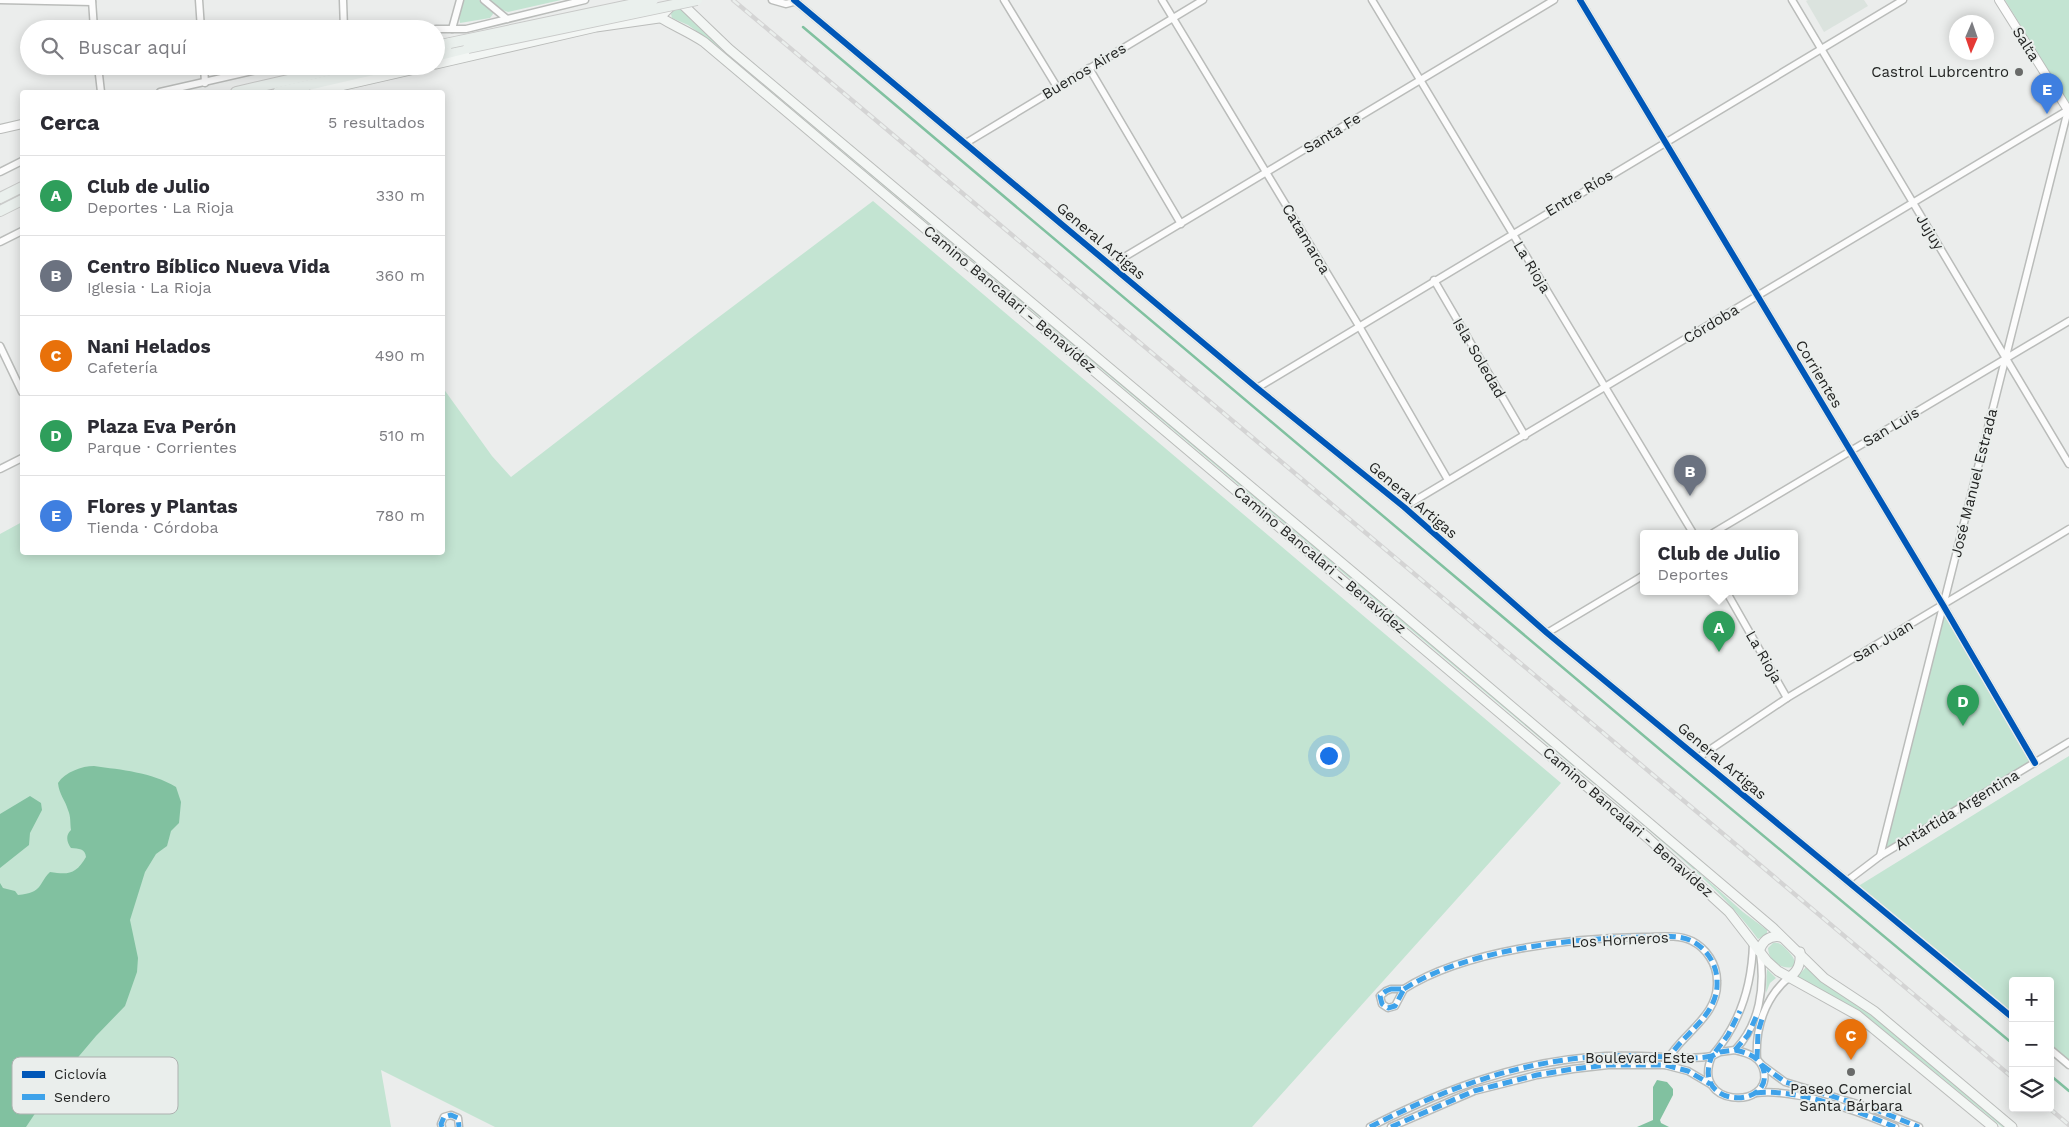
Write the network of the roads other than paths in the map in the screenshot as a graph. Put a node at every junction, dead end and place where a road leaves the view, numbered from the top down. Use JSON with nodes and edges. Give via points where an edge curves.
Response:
{"nodes":[{"id":1,"x":0,"y":0,"type":"edge"},
{"id":2,"x":199,"y":0,"type":"edge"},
{"id":3,"x":343,"y":0,"type":"edge"},
{"id":4,"x":460,"y":0,"type":"edge"},
{"id":5,"x":484,"y":0,"type":"edge"},
{"id":6,"x":585,"y":0,"type":"edge"},
{"id":7,"x":637,"y":0,"type":"edge"},
{"id":8,"x":653,"y":0,"type":"edge"},
{"id":9,"x":677,"y":0,"type":"edge"},
{"id":10,"x":697,"y":0,"type":"edge"},
{"id":11,"x":772,"y":0,"type":"edge"},
{"id":12,"x":796,"y":0,"type":"edge"},
{"id":13,"x":1004,"y":0,"type":"edge"},
{"id":14,"x":1162,"y":0,"type":"edge"},
{"id":15,"x":1202,"y":0,"type":"edge"},
{"id":16,"x":1372,"y":0,"type":"edge"},
{"id":17,"x":1554,"y":0,"type":"edge"},
{"id":18,"x":1580,"y":0,"type":"edge"},
{"id":19,"x":1792,"y":0,"type":"edge"},
{"id":20,"x":1903,"y":0,"type":"edge"},
{"id":21,"x":1999,"y":0,"type":"edge"},
{"id":22,"x":92,"y":1,"type":"edge"},
{"id":23,"x":659,"y":18,"type":"junction"},
{"id":24,"x":1173,"y":18,"type":"junction"},
{"id":25,"x":507,"y":19,"type":"junction"},
{"id":26,"x":93,"y":20,"type":"edge"},
{"id":27,"x":200,"y":20,"type":"edge"},
{"id":28,"x":344,"y":20,"type":"edge"},
{"id":29,"x":445,"y":30,"type":"edge"},
{"id":30,"x":452,"y":30,"type":"junction"},
{"id":31,"x":445,"y":44,"type":"edge"},
{"id":32,"x":1821,"y":49,"type":"junction"},
{"id":33,"x":445,"y":54,"type":"edge"},
{"id":34,"x":445,"y":62,"type":"edge"},
{"id":35,"x":1089,"y":68,"type":"junction"},
{"id":36,"x":99,"y":75,"type":"edge"},
{"id":37,"x":205,"y":75,"type":"edge"},
{"id":38,"x":236,"y":75,"type":"edge"},
{"id":39,"x":310,"y":75,"type":"edge"},
{"id":40,"x":352,"y":75,"type":"edge"},
{"id":41,"x":389,"y":75,"type":"edge"},
{"id":42,"x":1420,"y":79,"type":"junction"},
{"id":43,"x":206,"y":82,"type":"junction"},
{"id":44,"x":1057,"y":87,"type":"junction"},
{"id":45,"x":101,"y":90,"type":"edge"},
{"id":46,"x":169,"y":90,"type":"edge"},
{"id":47,"x":245,"y":90,"type":"edge"},
{"id":48,"x":287,"y":90,"type":"edge"},
{"id":49,"x":323,"y":90,"type":"edge"},
{"id":50,"x":2069,"y":111,"type":"edge"},
{"id":51,"x":20,"y":124,"type":"edge"},
{"id":52,"x":0,"y":129,"type":"edge"},
{"id":53,"x":1665,"y":142,"type":"junction"},
{"id":54,"x":966,"y":143,"type":"junction"},
{"id":55,"x":20,"y":161,"type":"edge"},
{"id":56,"x":0,"y":172,"type":"edge"},
{"id":57,"x":1266,"y":173,"type":"junction"},
{"id":58,"x":20,"y":188,"type":"edge"},
{"id":59,"x":0,"y":198,"type":"edge"},
{"id":60,"x":20,"y":201,"type":"edge"},
{"id":61,"x":1914,"y":204,"type":"junction"},
{"id":62,"x":0,"y":211,"type":"edge"},
{"id":63,"x":1181,"y":224,"type":"junction"},
{"id":64,"x":20,"y":232,"type":"edge"},
{"id":65,"x":1512,"y":233,"type":"junction"},
{"id":66,"x":0,"y":242,"type":"edge"},
{"id":67,"x":1111,"y":265,"type":"junction"},
{"id":68,"x":1434,"y":280,"type":"junction"},
{"id":69,"x":1758,"y":296,"type":"junction"},
{"id":70,"x":2069,"y":321,"type":"edge"},
{"id":71,"x":1359,"y":326,"type":"junction"},
{"id":72,"x":0,"y":346,"type":"edge"},
{"id":73,"x":2006,"y":359,"type":"junction"},
{"id":74,"x":20,"y":388,"type":"edge"},
{"id":75,"x":1257,"y":388,"type":"junction"},
{"id":76,"x":1604,"y":388,"type":"junction"},
{"id":77,"x":1525,"y":436,"type":"junction"},
{"id":78,"x":1850,"y":451,"type":"junction"},
{"id":79,"x":20,"y":459,"type":"edge"},
{"id":80,"x":2069,"y":464,"type":"edge"},
{"id":81,"x":0,"y":469,"type":"edge"},
{"id":82,"x":1448,"y":480,"type":"junction"},
{"id":83,"x":1404,"y":507,"type":"junction"},
{"id":84,"x":2069,"y":529,"type":"edge"},
{"id":85,"x":1690,"y":530,"type":"edge"},
{"id":86,"x":1718,"y":530,"type":"edge"},
{"id":87,"x":1640,"y":577,"type":"edge"},
{"id":88,"x":1728,"y":595,"type":"edge"},
{"id":89,"x":1943,"y":605,"type":"junction"},
{"id":90,"x":1547,"y":633,"type":"junction"},
{"id":91,"x":1788,"y":698,"type":"junction"},
{"id":92,"x":2069,"y":742,"type":"edge"},
{"id":93,"x":1699,"y":757,"type":"junction"},
{"id":94,"x":2035,"y":763,"type":"junction"},
{"id":95,"x":1880,"y":856,"type":"junction"},
{"id":96,"x":1847,"y":881,"type":"junction"},
{"id":97,"x":1781,"y":937,"type":"junction"},
{"id":98,"x":1753,"y":943,"type":"junction"},
{"id":99,"x":1759,"y":951,"type":"junction"},
{"id":100,"x":1800,"y":952,"type":"junction"},
{"id":101,"x":1788,"y":978,"type":"junction"},
{"id":102,"x":1404,"y":989,"type":"dead end"},
{"id":103,"x":2009,"y":1015,"type":"edge"},
{"id":104,"x":1735,"y":1050,"type":"junction"},
{"id":105,"x":2054,"y":1053,"type":"edge"},
{"id":106,"x":1712,"y":1056,"type":"junction"},
{"id":107,"x":1669,"y":1057,"type":"junction"},
{"id":108,"x":1757,"y":1059,"type":"junction"},
{"id":109,"x":1665,"y":1065,"type":"junction"},
{"id":110,"x":1762,"y":1065,"type":"junction"},
{"id":111,"x":2069,"y":1065,"type":"edge"},
{"id":112,"x":1535,"y":1066,"type":"junction"},
{"id":113,"x":1537,"y":1075,"type":"junction"},
{"id":114,"x":1785,"y":1082,"type":"junction"},
{"id":115,"x":1710,"y":1084,"type":"junction"},
{"id":116,"x":1780,"y":1092,"type":"junction"},
{"id":117,"x":1756,"y":1093,"type":"junction"},
{"id":118,"x":1408,"y":1107,"type":"junction"},
{"id":119,"x":1413,"y":1116,"type":"junction"},
{"id":120,"x":1916,"y":1126,"type":"edge"},
{"id":121,"x":442,"y":1127,"type":"edge"},
{"id":122,"x":459,"y":1127,"type":"edge"},
{"id":123,"x":1370,"y":1127,"type":"edge"},
{"id":124,"x":1391,"y":1127,"type":"edge"},
{"id":125,"x":1895,"y":1127,"type":"edge"},
{"id":126,"x":1993,"y":1127,"type":"edge"},
{"id":127,"x":2012,"y":1127,"type":"edge"}],
"edges":[{"from":1,"to":22,"type":"street"},
{"from":2,"to":27,"type":"street"},
{"from":3,"to":28,"type":"street"},
{"from":4,"to":30,"type":"street"},
{"from":5,"to":25,"type":"street"},
{"from":6,"to":25,"type":"street"},
{"from":7,"to":23,"type":"main road","name":"Camino Bancalari - Benavídez"},
{"from":8,"to":31,"type":"main road","bridge":true},
{"from":9,"to":23,"type":"main road"},
{"from":9,"to":97,"type":"main road","name":"Camino Bancalari - Benavídez","via":[[730,49]]},
{"from":10,"to":33,"type":"main road","bridge":true},
{"from":11,"to":12,"type":"street","via":[[786,4]]},
{"from":12,"to":54,"type":"street","name":"General Artigas"},
{"from":13,"to":44,"type":"street"},
{"from":14,"to":24,"type":"street","name":"Catamarca"},
{"from":15,"to":24,"type":"street","name":"Buenos Aires"},
{"from":16,"to":42,"type":"street","name":"La Rioja"},
{"from":17,"to":42,"type":"street","name":"Santa Fe"},
{"from":18,"to":53,"type":"street","name":"Corrientes"},
{"from":19,"to":32,"type":"street","name":"Jujuy"},
{"from":20,"to":32,"type":"street","name":"Entre Ríos"},
{"from":21,"to":50,"type":"street","name":"Salta"},
{"from":22,"to":26,"type":"street"},
{"from":23,"to":34,"type":"main road","via":[[596,28]]},
{"from":23,"to":98,"type":"main road","name":"Camino Bancalari - Benavídez","via":[[704,42],[1478,692],[1689,874],[1729,912]]},
{"from":24,"to":35,"type":"street","name":"Buenos Aires"},
{"from":24,"to":57,"type":"street","name":"Catamarca"},
{"from":25,"to":30,"type":"street"},
{"from":29,"to":30,"type":"street"},
{"from":32,"to":53,"type":"street","name":"Entre Ríos"},
{"from":32,"to":61,"type":"street","name":"Jujuy"},
{"from":35,"to":44,"type":"street","name":"Buenos Aires"},
{"from":35,"to":63,"type":"street"},
{"from":36,"to":45,"type":"street"},
{"from":37,"to":43,"type":"street"},
{"from":38,"to":43,"type":"street"},
{"from":39,"to":47,"type":"main road"},
{"from":40,"to":48,"type":"main road"},
{"from":41,"to":49,"type":"main road"},
{"from":42,"to":57,"type":"street","name":"Santa Fe"},
{"from":42,"to":65,"type":"street","name":"La Rioja"},
{"from":43,"to":46,"type":"street"},
{"from":44,"to":54,"type":"street","name":"Buenos Aires"},
{"from":50,"to":61,"type":"street","name":"Córdoba"},
{"from":50,"to":73,"type":"street","name":"José Manuel Estrada"},
{"from":51,"to":52,"type":"street"},
{"from":53,"to":65,"type":"street","name":"Entre Ríos"},
{"from":53,"to":69,"type":"street","name":"Corrientes"},
{"from":54,"to":67,"type":"street","name":"General Artigas"},
{"from":55,"to":56,"type":"street"},
{"from":57,"to":63,"type":"street","name":"Santa Fe"},
{"from":57,"to":71,"type":"street","name":"Catamarca"},
{"from":58,"to":59,"type":"main road"},
{"from":60,"to":62,"type":"main road"},
{"from":61,"to":69,"type":"street","name":"Córdoba"},
{"from":61,"to":73,"type":"street","name":"Jujuy"},
{"from":63,"to":67,"type":"street","name":"Santa Fe"},
{"from":64,"to":66,"type":"street"},
{"from":65,"to":68,"type":"street","name":"Entre Ríos"},
{"from":65,"to":76,"type":"street","name":"La Rioja"},
{"from":67,"to":75,"type":"street","name":"General Artigas"},
{"from":68,"to":71,"type":"street","name":"Entre Ríos"},
{"from":68,"to":77,"type":"street","name":"Isla Soledad"},
{"from":69,"to":76,"type":"street","name":"Córdoba"},
{"from":69,"to":78,"type":"street","name":"Corrientes"},
{"from":70,"to":73,"type":"street","name":"San Luis"},
{"from":71,"to":75,"type":"street","name":"Entre Ríos"},
{"from":71,"to":82,"type":"street","name":"Catamarca"},
{"from":72,"to":74,"type":"street"},
{"from":73,"to":78,"type":"street","name":"San Luis"},
{"from":73,"to":80,"type":"street","name":"Jujuy"},
{"from":73,"to":89,"type":"street","name":"José Manuel Estrada"},
{"from":75,"to":83,"type":"street","name":"General Artigas"},
{"from":76,"to":77,"type":"street","name":"Córdoba"},
{"from":76,"to":85,"type":"street","name":"La Rioja"},
{"from":77,"to":82,"type":"street","name":"Córdoba"},
{"from":78,"to":86,"type":"street","name":"San Luis"},
{"from":78,"to":89,"type":"street","name":"Corrientes"},
{"from":79,"to":81,"type":"street"},
{"from":82,"to":83,"type":"street","name":"Córdoba"},
{"from":83,"to":90,"type":"street","name":"General Artigas"},
{"from":84,"to":89,"type":"street","name":"San Juan"},
{"from":87,"to":90,"type":"street"},
{"from":88,"to":91,"type":"street","name":"La Rioja"},
{"from":89,"to":91,"type":"street","name":"San Juan"},
{"from":89,"to":94,"type":"street","name":"Corrientes"},
{"from":89,"to":95,"type":"street","name":"José Manuel Estrada"},
{"from":90,"to":93,"type":"street","name":"General Artigas"},
{"from":91,"to":93,"type":"street","name":"San Juan"},
{"from":92,"to":94,"type":"street","name":"Antártida Argentina"},
{"from":93,"to":96,"type":"street","name":"General Artigas"},
{"from":94,"to":95,"type":"street","name":"Antártida Argentina"},
{"from":95,"to":96,"type":"street","name":"Antártida Argentina"},
{"from":96,"to":103,"type":"street","name":"General Artigas"},
{"from":97,"to":99,"type":"main road","via":[[1770,937]]},
{"from":97,"to":100,"type":"main road","name":"Camino Bancalari - Benavídez"},
{"from":98,"to":99,"type":"main road","name":"Camino Bancalari - Benavídez"},
{"from":98,"to":106,"type":"street","via":[[1746,995],[1728,1035]]},
{"from":99,"to":101,"type":"main road","name":"Camino Bancalari - Benavídez"},
{"from":99,"to":104,"type":"street","via":[[1762,984],[1759,1006],[1748,1035]]},
{"from":100,"to":101,"type":"main road","via":[[1797,970]]},
{"from":100,"to":127,"type":"main road","name":"Camino Bancalari - Benavídez","via":[[1824,978],[1874,1012]]},
{"from":101,"to":108,"type":"street","via":[[1774,992],[1762,1019]]},
{"from":101,"to":126,"type":"main road","name":"Camino Bancalari - Benavídez","via":[[1850,1010],[1873,1026]]},
{"from":102,"to":107,"type":"street","name":"Los Horneros","via":[[1449,968],[1520,950],[1585,940],[1682,938],[1701,947],[1710,958],[1716,970],[1717,991],[1709,1011]]},
{"from":104,"to":106,"type":"street"},
{"from":104,"to":108,"type":"street"},
{"from":105,"to":111,"type":"street"},
{"from":106,"to":107,"type":"street","name":"Boulevard Este"},
{"from":106,"to":115,"type":"street","via":[[1707,1076]]},
{"from":107,"to":109,"type":"street","name":"Los Horneros"},
{"from":107,"to":112,"type":"street","name":"Boulevard Este","via":[[1604,1056]]},
{"from":108,"to":110,"type":"street"},
{"from":109,"to":113,"type":"street","name":"Boulevard Este","via":[[1608,1065]]},
{"from":109,"to":115,"type":"street","name":"Boulevard Este","via":[[1688,1071]]},
{"from":110,"to":114,"type":"street"},
{"from":110,"to":117,"type":"street","via":[[1764,1080]]},
{"from":112,"to":113,"type":"street"},
{"from":112,"to":118,"type":"street","name":"Boulevard Este","via":[[1469,1083]]},
{"from":113,"to":119,"type":"street","name":"Boulevard Este","via":[[1474,1091]]},
{"from":114,"to":116,"type":"street"},
{"from":114,"to":120,"type":"street","via":[[1874,1109]]},
{"from":115,"to":117,"type":"street","via":[[1732,1097]]},
{"from":116,"to":117,"type":"street"},
{"from":116,"to":125,"type":"street"},
{"from":118,"to":119,"type":"street"},
{"from":118,"to":123,"type":"street","name":"Boulevard Este"},
{"from":119,"to":124,"type":"street","name":"Boulevard Este"},
{"from":121,"to":122,"type":"street","via":[[444,1118],[451,1114],[458,1118]]}]}
